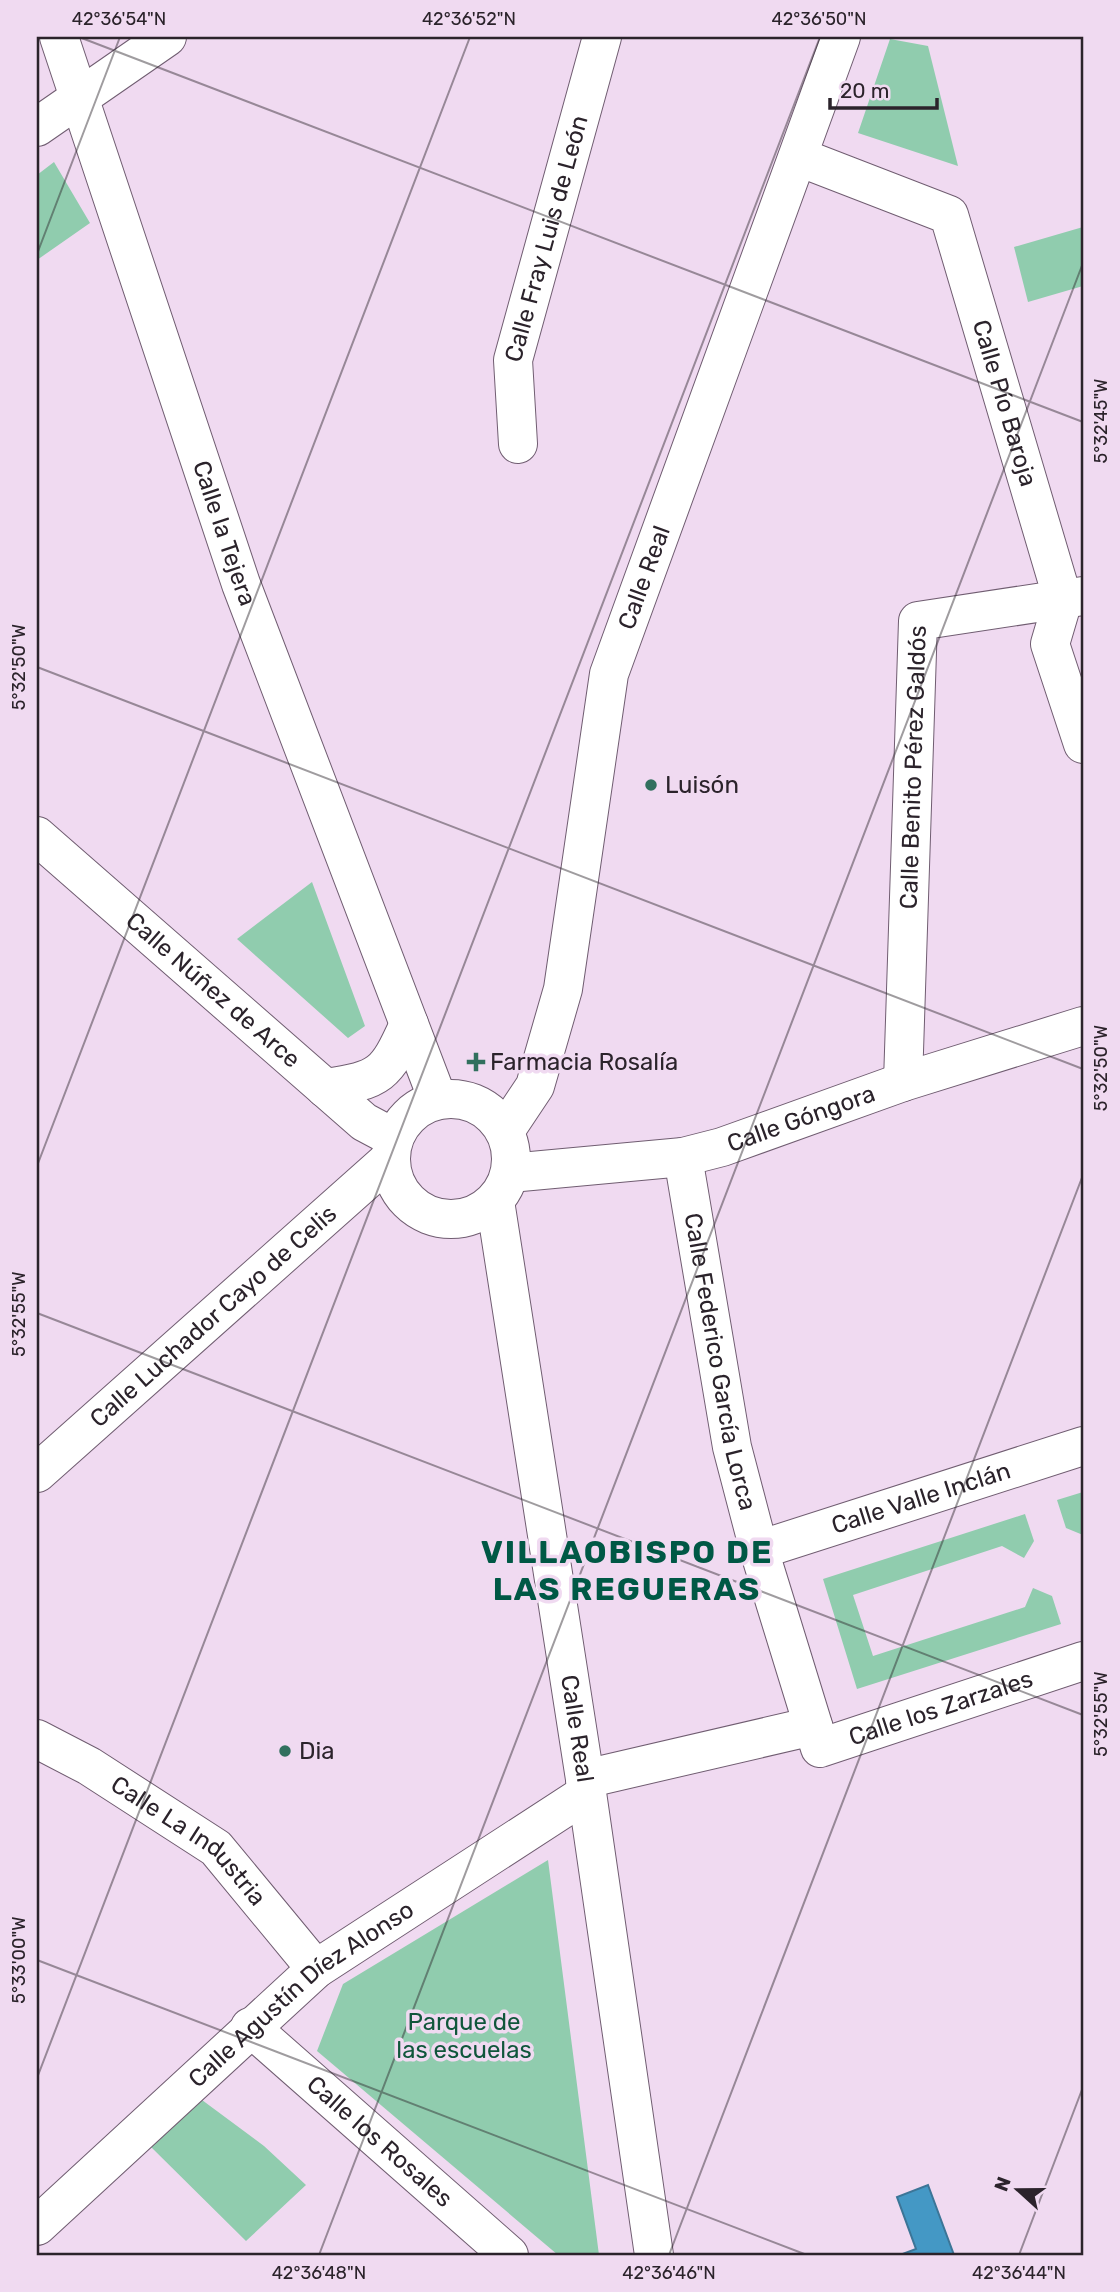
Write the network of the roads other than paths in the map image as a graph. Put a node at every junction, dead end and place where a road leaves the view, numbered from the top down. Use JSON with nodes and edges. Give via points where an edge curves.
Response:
{"nodes":[{"id":1,"x":59,"y":37,"type":"edge"},
{"id":2,"x":167,"y":37,"type":"edge"},
{"id":3,"x":602,"y":37,"type":"edge"},
{"id":4,"x":841,"y":37,"type":"edge"},
{"id":5,"x":79,"y":95,"type":"junction"},
{"id":6,"x":37,"y":127,"type":"edge"},
{"id":7,"x":799,"y":157,"type":"junction"},
{"id":8,"x":518,"y":444,"type":"dead end"},
{"id":9,"x":1073,"y":598,"type":"edge"},
{"id":10,"x":1083,"y":744,"type":"edge"},
{"id":11,"x":44,"y":854,"type":"edge"},
{"id":12,"x":409,"y":1024,"type":"junction"},
{"id":13,"x":1083,"y":1026,"type":"edge"},
{"id":14,"x":904,"y":1082,"type":"junction"},
{"id":15,"x":325,"y":1088,"type":"junction"},
{"id":16,"x":438,"y":1100,"type":"junction"},
{"id":17,"x":505,"y":1131,"type":"junction"},
{"id":18,"x":392,"y":1149,"type":"junction"},
{"id":19,"x":683,"y":1157,"type":"junction"},
{"id":20,"x":502,"y":1187,"type":"junction"},
{"id":21,"x":1083,"y":1446,"type":"edge"},
{"id":22,"x":37,"y":1474,"type":"edge"},
{"id":23,"x":759,"y":1550,"type":"junction"},
{"id":24,"x":1083,"y":1661,"type":"edge"},
{"id":25,"x":813,"y":1726,"type":"junction"},
{"id":26,"x":37,"y":1739,"type":"edge"},
{"id":27,"x":586,"y":1786,"type":"junction"},
{"id":28,"x":316,"y":1969,"type":"junction"},
{"id":29,"x":250,"y":2027,"type":"junction"},
{"id":30,"x":37,"y":2226,"type":"edge"},
{"id":31,"x":509,"y":2255,"type":"edge"},
{"id":32,"x":654,"y":2255,"type":"edge"}],
"edges":[{"from":1,"to":5,"type":"street","name":"Calle la Tejera"},
{"from":2,"to":5,"type":"street"},
{"from":3,"to":8,"type":"street","name":"Calle Fray Luis de León","via":[[513,360]]},
{"from":4,"to":7,"type":"street","name":"Calle Real"},
{"from":5,"to":6,"type":"street"},
{"from":5,"to":12,"type":"street","name":"Calle la Tejera","via":[[241,584]]},
{"from":7,"to":9,"type":"street","name":"Calle Pío Baroja","via":[[949,215]]},
{"from":7,"to":17,"type":"street","name":"Calle Real","via":[[609,674],[563,989],[535,1086]]},
{"from":9,"to":10,"type":"street","via":[[1050,644]]},
{"from":9,"to":14,"type":"street","name":"Calle Benito Pérez Galdós","via":[[918,621]]},
{"from":11,"to":15,"type":"street","name":"Calle Núñez de Arce"},
{"from":12,"to":15,"type":"street","via":[[391,1063],[365,1082]]},
{"from":12,"to":16,"type":"street","name":"Calle la Tejera"},
{"from":13,"to":14,"type":"street","name":"Calle Góngora"},
{"from":14,"to":19,"type":"street","name":"Calle Góngora"},
{"from":15,"to":18,"type":"street","name":"Calle Núñez de Arce"},
{"from":16,"to":17,"type":"street","via":[[476,1104],[493,1115]]},
{"from":16,"to":18,"type":"street","via":[[404,1121]]},
{"from":17,"to":20,"type":"street","via":[[510,1144]]},
{"from":18,"to":20,"type":"street","via":[[394,1179],[404,1198],[438,1219],[459,1220],[478,1214]]},
{"from":18,"to":22,"type":"street","name":"Calle Luchador Cayo de Celis"},
{"from":19,"to":20,"type":"street","name":"Calle Góngora"},
{"from":19,"to":23,"type":"street","name":"Calle Federico García Lorca","via":[[732,1447]]},
{"from":20,"to":27,"type":"street","name":"Calle Real"},
{"from":21,"to":23,"type":"street","name":"Calle Valle Inclán"},
{"from":23,"to":25,"type":"street","name":"Calle Federico García Lorca"},
{"from":24,"to":25,"type":"street","name":"Calle los Zarzales","via":[[820,1748]]},
{"from":25,"to":27,"type":"street","name":"Calle Agustín Díez Alonso"},
{"from":26,"to":28,"type":"street","name":"Calle La Industria","via":[[89,1766],[216,1847]]},
{"from":27,"to":28,"type":"street","name":"Calle Agustín Díez Alonso"},
{"from":27,"to":32,"type":"street","name":"Calle Real"},
{"from":28,"to":29,"type":"street","name":"Calle Agustín Díez Alonso"},
{"from":29,"to":30,"type":"street","name":"Calle Agustín Díez Alonso"},
{"from":29,"to":31,"type":"street","name":"Calle los Rosales"}]}
